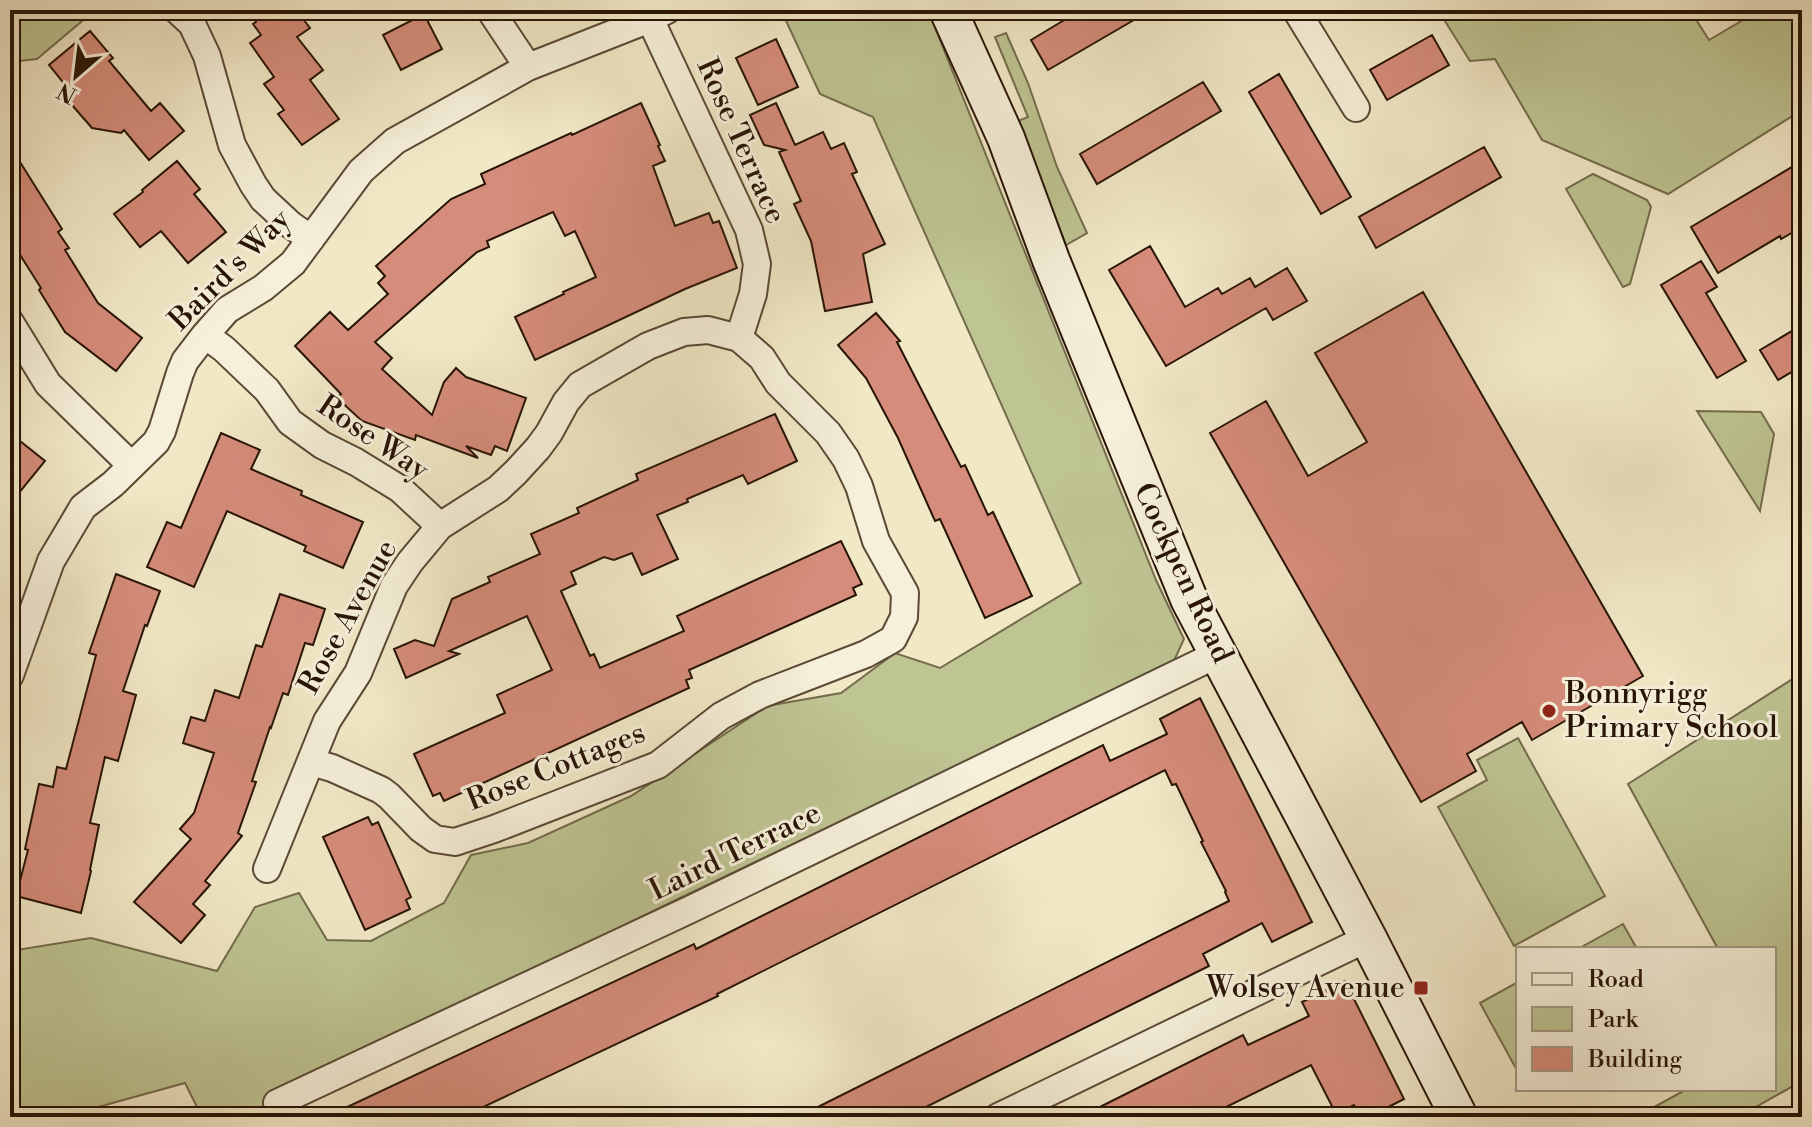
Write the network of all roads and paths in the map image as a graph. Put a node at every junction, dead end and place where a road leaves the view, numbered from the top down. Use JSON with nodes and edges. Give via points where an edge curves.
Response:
{"nodes":[{"id":1,"x":177,"y":10,"type":"edge"},
{"id":2,"x":490,"y":10,"type":"edge"},
{"id":3,"x":948,"y":10,"type":"edge"},
{"id":4,"x":1296,"y":10,"type":"edge"},
{"id":5,"x":659,"y":15,"type":"edge"},
{"id":6,"x":528,"y":67,"type":"junction"},
{"id":7,"x":1356,"y":108,"type":"dead end"},
{"id":8,"x":311,"y":239,"type":"junction"},
{"id":9,"x":10,"y":322,"type":"edge"},
{"id":10,"x":205,"y":335,"type":"junction"},
{"id":11,"x":739,"y":338,"type":"junction"},
{"id":12,"x":131,"y":465,"type":"junction"},
{"id":13,"x":440,"y":526,"type":"junction"},
{"id":14,"x":1218,"y":654,"type":"junction"},
{"id":15,"x":10,"y":675,"type":"edge"},
{"id":16,"x":311,"y":762,"type":"junction"},
{"id":17,"x":267,"y":869,"type":"dead end"},
{"id":18,"x":1368,"y":938,"type":"junction"},
{"id":19,"x":277,"y":1103,"type":"dead end"},
{"id":20,"x":998,"y":1117,"type":"edge"},
{"id":21,"x":1459,"y":1117,"type":"edge"}],
"edges":[{"from":1,"to":8,"type":"street","via":[[192,24],[207,56],[232,145],[253,184],[272,208]]},
{"from":2,"to":6,"type":"street"},
{"from":3,"to":14,"type":"main road","name":"Cockpen Road","via":[[1006,138],[1174,565]]},
{"from":4,"to":7,"type":"street","via":[[1330,44]]},
{"from":5,"to":6,"type":"street","name":"Baird's Way"},
{"from":5,"to":11,"type":"street","name":"Rose Terrace","via":[[749,230],[757,264]]},
{"from":6,"to":8,"type":"street","name":"Baird's Way","via":[[395,141],[361,171]]},
{"from":8,"to":10,"type":"street","name":"Baird's Way","via":[[293,263],[227,310]]},
{"from":9,"to":12,"type":"street","via":[[48,384]]},
{"from":10,"to":12,"type":"street","name":"Baird's Way","via":[[185,361],[156,442]]},
{"from":10,"to":13,"type":"street","name":"Rose Way","via":[[267,390],[290,422],[400,489]]},
{"from":11,"to":13,"type":"street","name":"Rose Avenue","via":[[708,330],[684,332],[580,385],[516,472]]},
{"from":11,"to":16,"type":"street","name":"Rose Cottages","via":[[846,459],[876,541],[905,593],[904,617],[893,639],[760,695],[721,716],[658,765],[455,842],[435,839],[381,790]]},
{"from":12,"to":15,"type":"street","name":"Baird's Way","via":[[83,507],[69,529],[51,561]]},
{"from":13,"to":16,"type":"street","name":"Rose Avenue","via":[[394,586],[358,673],[327,721]]},
{"from":14,"to":18,"type":"main road","name":"Cockpen Road"},
{"from":14,"to":19,"type":"street","name":"Laird Terrace"},
{"from":16,"to":17,"type":"street","name":"Rose Avenue"},
{"from":18,"to":20,"type":"street"},
{"from":18,"to":21,"type":"main road","name":"Cockpen Road"}]}
